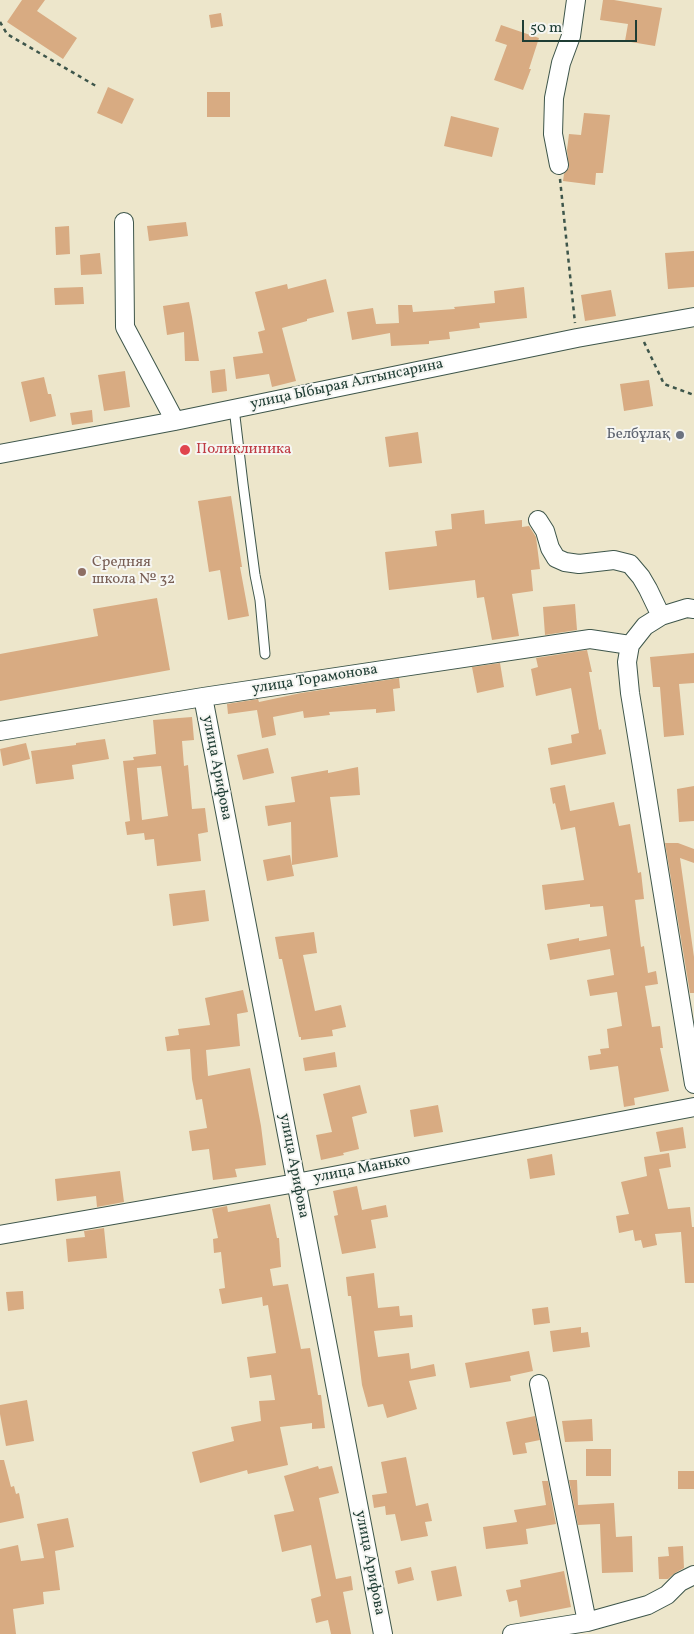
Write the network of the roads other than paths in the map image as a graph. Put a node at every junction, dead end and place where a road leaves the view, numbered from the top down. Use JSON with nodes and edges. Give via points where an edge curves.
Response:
{"nodes":[{"id":1,"x":576,"y":0,"type":"edge"},
{"id":2,"x":559,"y":165,"type":"road end"},
{"id":3,"x":124,"y":222,"type":"dead end"},
{"id":4,"x":694,"y":317,"type":"edge"},
{"id":5,"x":234,"y":408,"type":"junction"},
{"id":6,"x":175,"y":421,"type":"junction"},
{"id":7,"x":0,"y":454,"type":"edge"},
{"id":8,"x":538,"y":520,"type":"dead end"},
{"id":9,"x":690,"y":608,"type":"edge"},
{"id":10,"x":661,"y":616,"type":"junction"},
{"id":11,"x":630,"y":645,"type":"junction"},
{"id":12,"x":265,"y":654,"type":"dead end"},
{"id":13,"x":203,"y":697,"type":"junction"},
{"id":14,"x":0,"y":732,"type":"edge"},
{"id":15,"x":694,"y":1084,"type":"edge"},
{"id":16,"x":694,"y":1107,"type":"edge"},
{"id":17,"x":296,"y":1183,"type":"junction"},
{"id":18,"x":0,"y":1235,"type":"edge"},
{"id":19,"x":539,"y":1384,"type":"dead end"},
{"id":20,"x":694,"y":1575,"type":"edge"},
{"id":21,"x":587,"y":1622,"type":"junction"},
{"id":22,"x":383,"y":1634,"type":"edge"},
{"id":23,"x":512,"y":1634,"type":"edge"}],
"edges":[{"from":1,"to":2,"type":"street","via":[[572,36],[561,63],[554,98],[553,134]]},
{"from":3,"to":6,"type":"street","via":[[125,328]]},
{"from":4,"to":5,"type":"street","name":"улица Ыбырая Алтынсарина"},
{"from":5,"to":6,"type":"street","name":"улица Ыбырая Алтынсарина"},
{"from":5,"to":12,"type":"lane"},
{"from":6,"to":7,"type":"street","name":"улица Ыбырая Алтынсарина"},
{"from":8,"to":10,"type":"street","via":[[556,558],[579,564],[614,560],[630,564],[641,577]]},
{"from":9,"to":10,"type":"street"},
{"from":10,"to":11,"type":"street","via":[[645,626]]},
{"from":11,"to":13,"type":"street","name":"улица Торамонова","via":[[590,639]]},
{"from":11,"to":15,"type":"street","via":[[627,662],[630,693]]},
{"from":13,"to":14,"type":"street","name":"улица Торамонова"},
{"from":13,"to":17,"type":"street","name":"улица Арифова"},
{"from":16,"to":17,"type":"street","name":"улица Манько"},
{"from":17,"to":18,"type":"street","name":"улица Манько"},
{"from":17,"to":22,"type":"street","name":"улица Арифова"},
{"from":19,"to":21,"type":"street"},
{"from":20,"to":21,"type":"street","via":[[648,1606]]},
{"from":21,"to":23,"type":"street"}]}
